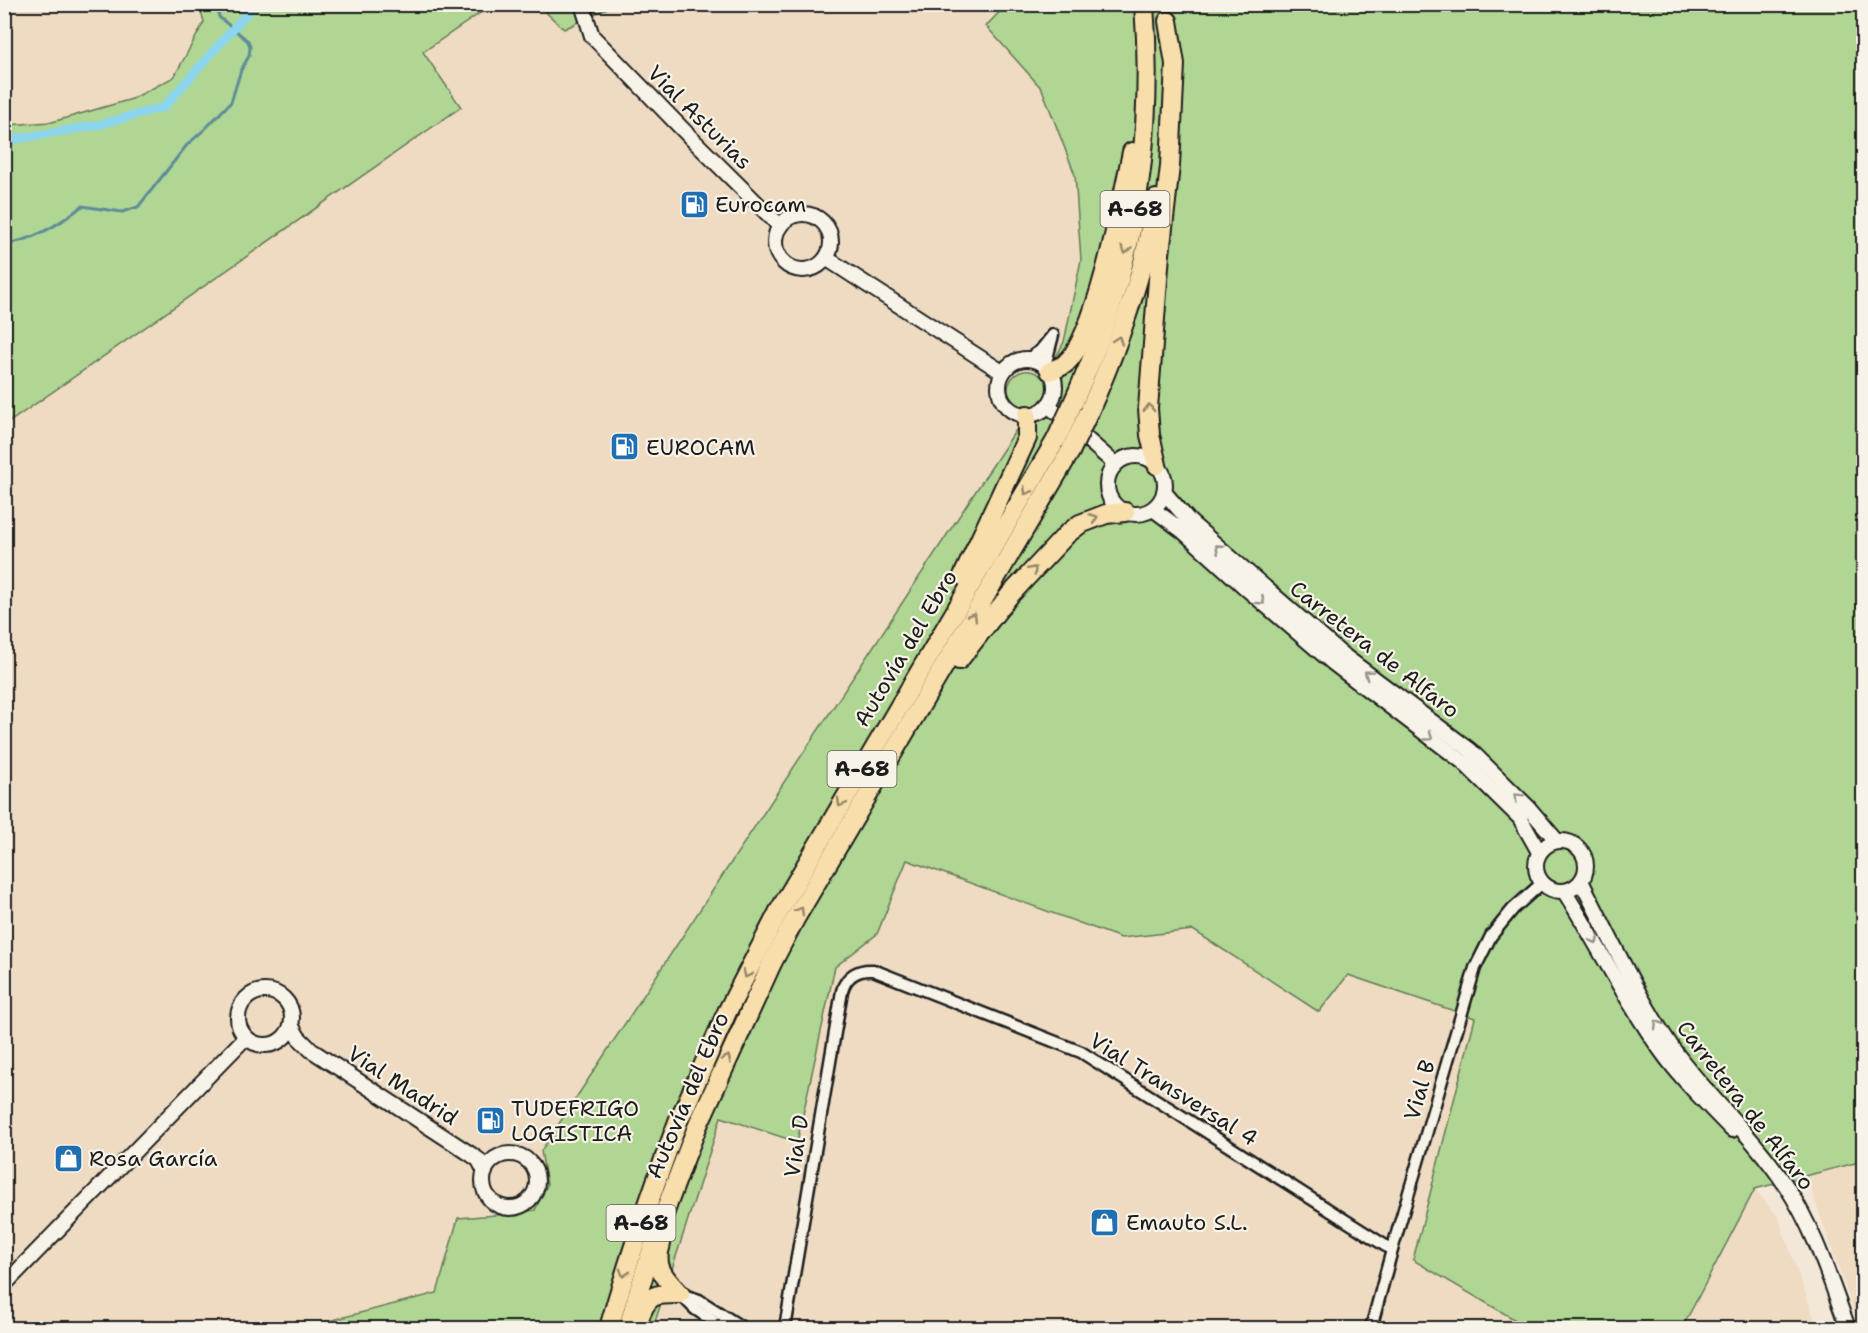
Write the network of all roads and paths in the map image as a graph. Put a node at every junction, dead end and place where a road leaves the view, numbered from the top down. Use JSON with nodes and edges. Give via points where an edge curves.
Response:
{"nodes":[{"id":1,"x":582,"y":4,"type":"edge"},
{"id":2,"x":1143,"y":4,"type":"edge"},
{"id":3,"x":1167,"y":13,"type":"edge"},
{"id":4,"x":780,"y":226,"type":"junction"},
{"id":5,"x":826,"y":258,"type":"junction"},
{"id":6,"x":1028,"y":359,"type":"junction"},
{"id":7,"x":1047,"y":369,"type":"junction"},
{"id":8,"x":1002,"y":372,"type":"junction"},
{"id":9,"x":1048,"y":405,"type":"junction"},
{"id":10,"x":1081,"y":409,"type":"junction"},
{"id":11,"x":1027,"y":416,"type":"junction"},
{"id":12,"x":1115,"y":464,"type":"junction"},
{"id":13,"x":1157,"y":465,"type":"junction"},
{"id":14,"x":1164,"y":492,"type":"junction"},
{"id":15,"x":1153,"y":508,"type":"junction"},
{"id":16,"x":1125,"y":512,"type":"junction"},
{"id":17,"x":885,"y":728,"type":"junction"},
{"id":18,"x":906,"y":730,"type":"junction"},
{"id":19,"x":1557,"y":841,"type":"junction"},
{"id":20,"x":1539,"y":852,"type":"junction"},
{"id":21,"x":1581,"y":881,"type":"junction"},
{"id":22,"x":1542,"y":883,"type":"junction"},
{"id":23,"x":1564,"y":891,"type":"junction"},
{"id":24,"x":854,"y":974,"type":"joint"},
{"id":25,"x":291,"y":1024,"type":"junction"},
{"id":26,"x":246,"y":1037,"type":"junction"},
{"id":27,"x":277,"y":1042,"type":"junction"},
{"id":28,"x":311,"y":1050,"type":"junction"},
{"id":29,"x":701,"y":1119,"type":"junction"},
{"id":30,"x":472,"y":1155,"type":"junction"},
{"id":31,"x":496,"y":1158,"type":"junction"},
{"id":32,"x":485,"y":1172,"type":"junction"},
{"id":33,"x":1392,"y":1250,"type":"junction"},
{"id":34,"x":4,"y":1285,"type":"edge"},
{"id":35,"x":680,"y":1294,"type":"junction"},
{"id":36,"x":609,"y":1329,"type":"edge"},
{"id":37,"x":628,"y":1329,"type":"edge"},
{"id":38,"x":636,"y":1329,"type":"edge"},
{"id":39,"x":724,"y":1329,"type":"edge"},
{"id":40,"x":743,"y":1329,"type":"edge"},
{"id":41,"x":785,"y":1329,"type":"edge"},
{"id":42,"x":1371,"y":1329,"type":"edge"},
{"id":43,"x":1846,"y":1329,"type":"edge"}],
"edges":[{"from":1,"to":4,"type":"main road","name":"Vial Asturias","via":[[592,36]]},
{"from":2,"to":7,"type":"highway","via":[[1135,136],[1114,233],[1082,338],[1066,363]]},
{"from":2,"to":10,"type":"highway","name":"Autovía del Ebro","number":"A-68","one_way":true,"via":[[1148,52],[1147,105],[1138,194],[1126,253]]},
{"from":10,"to":3,"type":"highway","name":"Autovía del Ebro","number":"A-68","one_way":true,"via":[[1108,370],[1143,261],[1162,152]]},
{"from":13,"to":3,"type":"highway","one_way":true,"via":[[1148,408],[1170,166],[1174,64]]},
{"from":4,"to":5,"type":"main road","via":[[775,247],[787,265],[808,269]]},
{"from":4,"to":5,"type":"main road","via":[[798,214],[819,219],[831,237]]},
{"from":5,"to":8,"type":"main road"},
{"from":6,"to":7,"type":"main road"},
{"from":6,"to":7,"type":"street","via":[[1053,335]]},
{"from":6,"to":8,"type":"main road","via":[[1018,360]]},
{"from":7,"to":9,"type":"main road","via":[[1055,387]]},
{"from":8,"to":11,"type":"main road","via":[[998,387],[1003,403]]},
{"from":9,"to":11,"type":"main road"},
{"from":9,"to":12,"type":"main road"},
{"from":10,"to":17,"type":"highway","name":"Autovía del Ebro","number":"A-68","one_way":true,"bridge":true,"via":[[1056,440]]},
{"from":18,"to":10,"type":"highway","name":"Autovía del Ebro","number":"A-68","one_way":true,"bridge":true,"via":[[1070,452]]},
{"from":11,"to":17,"type":"highway","via":[[1027,438],[1013,471]]},
{"from":12,"to":13,"type":"main road","via":[[1134,456]]},
{"from":12,"to":16,"type":"main road","via":[[1106,484],[1108,494]]},
{"from":13,"to":14,"type":"main road","via":[[1166,485]]},
{"from":14,"to":15,"type":"main road"},
{"from":19,"to":14,"type":"main road","name":"Carretera de Alfaro","one_way":true,"via":[[1470,750],[1339,652],[1190,522]]},
{"from":15,"to":16,"type":"main road","via":[[1135,514]]},
{"from":15,"to":20,"type":"main road","name":"Carretera de Alfaro","one_way":true,"via":[[1333,663],[1463,762],[1520,818]]},
{"from":18,"to":16,"type":"highway","one_way":true,"via":[[925,711],[1009,596],[1067,534],[1106,514]]},
{"from":17,"to":36,"type":"highway","name":"Autovía del Ebro","number":"A-68","one_way":true,"via":[[779,911],[727,1012],[682,1113],[629,1259]]},
{"from":29,"to":18,"type":"highway","name":"Autovía del Ebro","number":"A-68","one_way":true,"via":[[772,963]]},
{"from":19,"to":20,"type":"main road"},
{"from":19,"to":21,"type":"main road","via":[[1572,843],[1582,853],[1586,867]]},
{"from":20,"to":22,"type":"main road","via":[[1536,868]]},
{"from":21,"to":23,"type":"main road"},
{"from":43,"to":21,"type":"main road","name":"Carretera de Alfaro","one_way":true,"via":[[1800,1209],[1767,1158],[1674,1049],[1632,980]]},
{"from":22,"to":23,"type":"main road"},
{"from":22,"to":33,"type":"street","name":"Vial B","via":[[1491,936],[1475,968]]},
{"from":23,"to":43,"type":"main road","name":"Carretera de Alfaro","one_way":true,"via":[[1663,1053],[1768,1170],[1796,1210]]},
{"from":24,"to":33,"type":"street","name":"Vial Transversal 4","via":[[873,970],[1081,1052]]},
{"from":24,"to":41,"type":"street","name":"Vial D","via":[[842,991]]},
{"from":25,"to":26,"type":"main road","via":[[290,1006],[283,997],[264,991],[254,993],[245,999],[238,1018]]},
{"from":25,"to":27,"type":"main road","via":[[288,1033]]},
{"from":25,"to":28,"type":"main road","name":"Vial Madrid"},
{"from":26,"to":27,"type":"main road","via":[[263,1045]]},
{"from":26,"to":34,"type":"main road"},
{"from":27,"to":28,"type":"main road","name":"Vial Madrid"},
{"from":28,"to":30,"type":"main road","name":"Vial Madrid"},
{"from":29,"to":35,"type":"highway","via":[[693,1155],[659,1250],[658,1264],[664,1277]]},
{"from":29,"to":37,"type":"highway","name":"Autovía del Ebro","number":"A-68","via":[[670,1193]]},
{"from":30,"to":31,"type":"main road","name":"Vial Madrid"},
{"from":30,"to":32,"type":"main road","name":"Vial Madrid"},
{"from":31,"to":32,"type":"main road"},
{"from":31,"to":32,"type":"main road","via":[[516,1155],[533,1167],[536,1188],[531,1197],[514,1208],[493,1203],[483,1185]]},
{"from":33,"to":42,"type":"street","name":"Vial B"},
{"from":35,"to":38,"type":"highway","via":[[654,1295],[642,1309]]},
{"from":35,"to":39,"type":"street","via":[[695,1310]]},
{"from":35,"to":40,"type":"street","via":[[699,1300]]}]}
